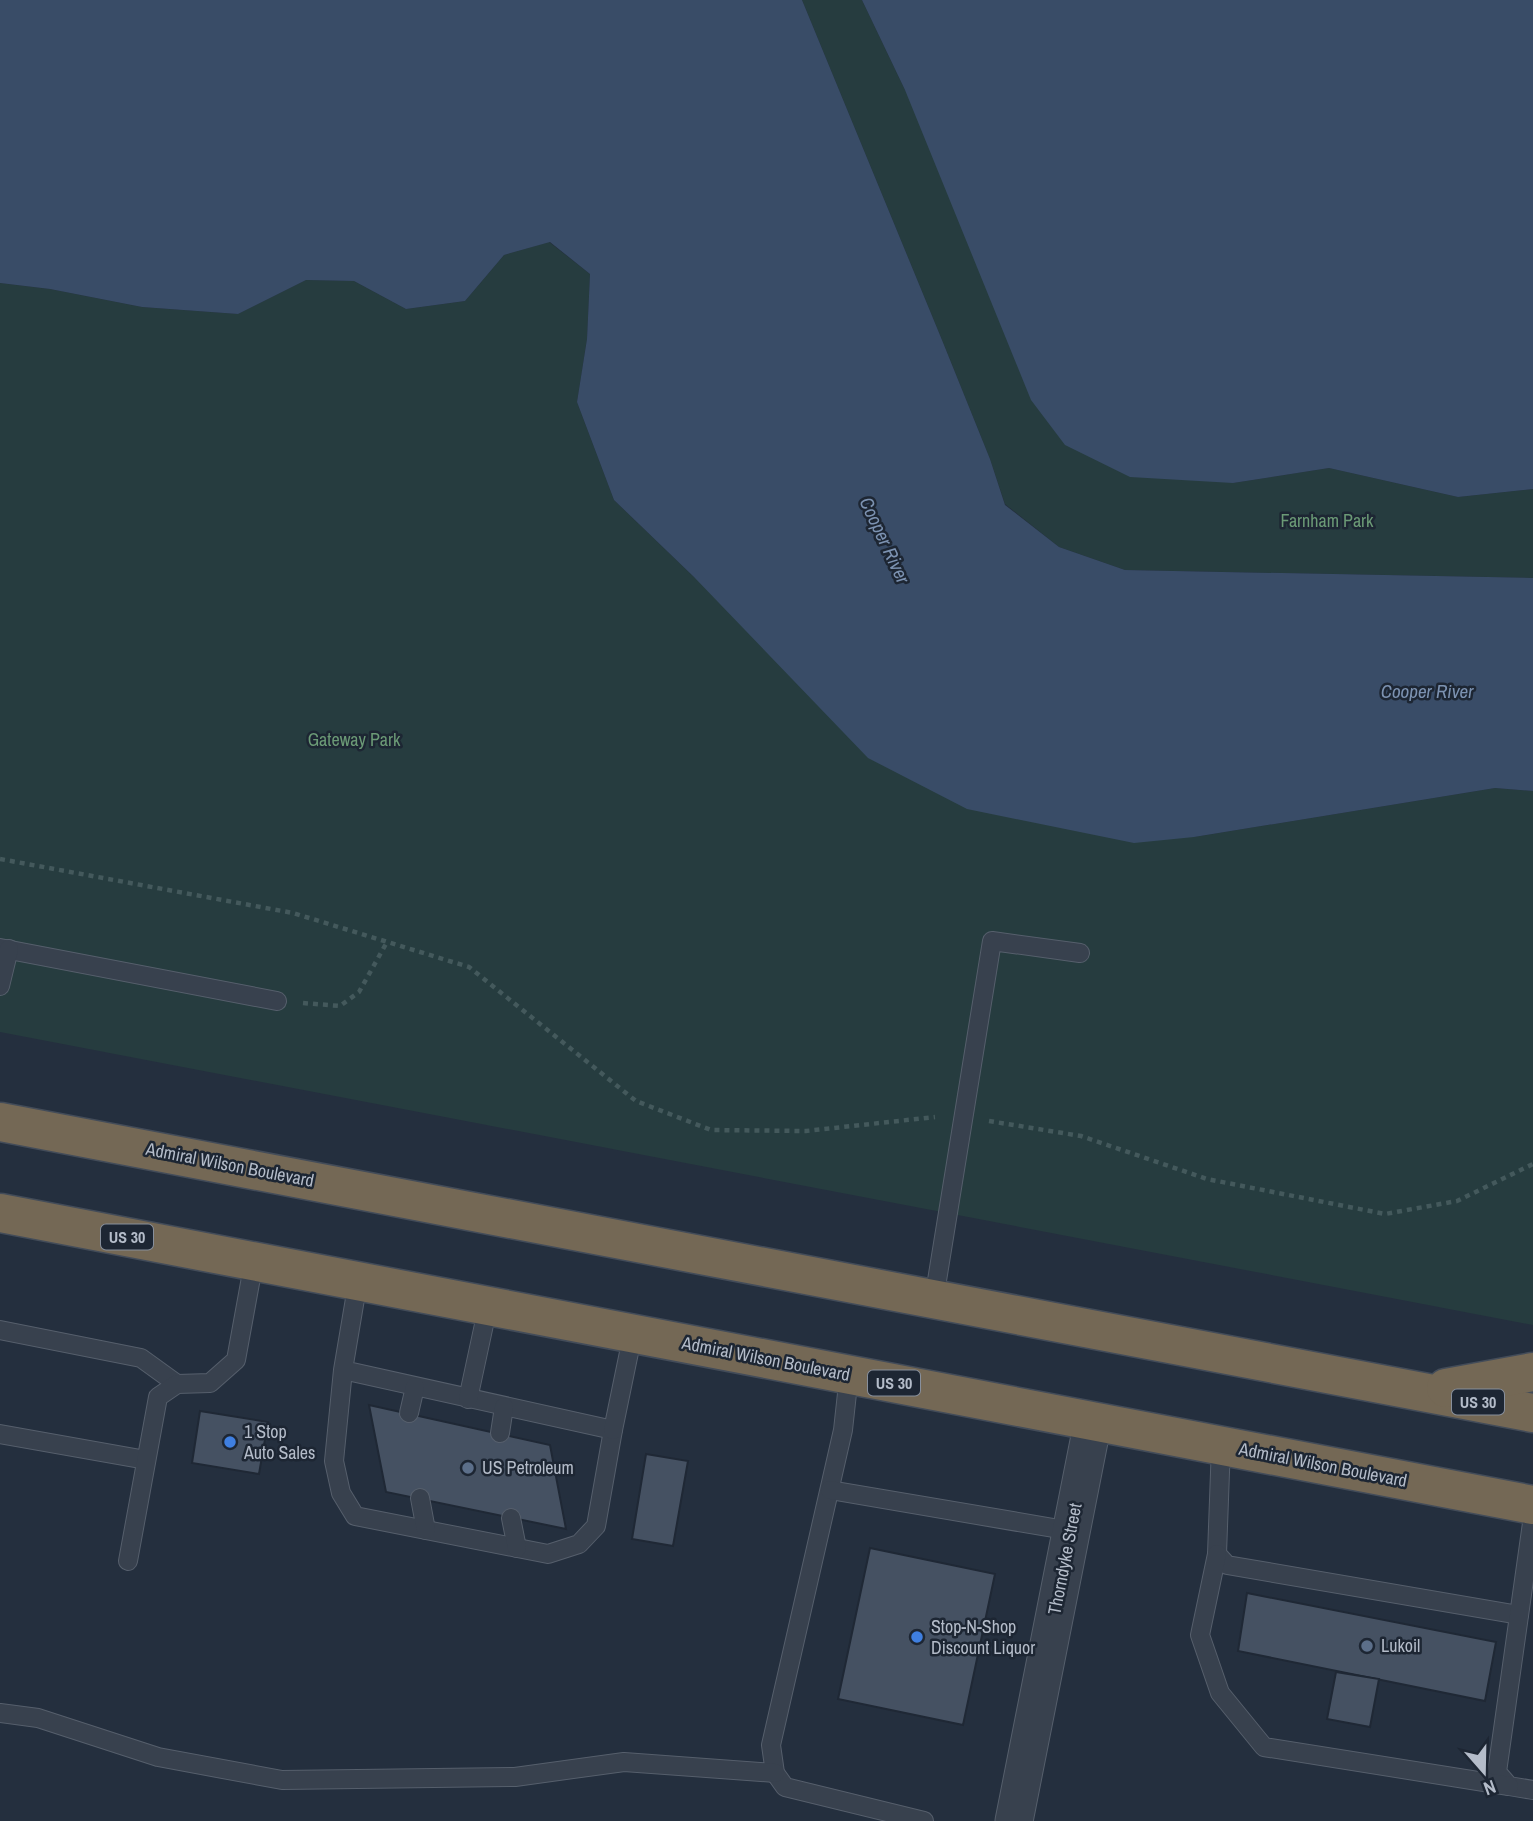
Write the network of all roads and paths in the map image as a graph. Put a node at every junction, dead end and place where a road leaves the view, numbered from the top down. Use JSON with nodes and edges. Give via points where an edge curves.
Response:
{"nodes":[{"id":1,"x":0,"y":859,"type":"edge"},
{"id":2,"x":387,"y":942,"type":"junction"},
{"id":3,"x":4,"y":948,"type":"edge"},
{"id":4,"x":1080,"y":953,"type":"dead end"},
{"id":5,"x":0,"y":986,"type":"edge"},
{"id":6,"x":277,"y":1001,"type":"joint"},
{"id":7,"x":963,"y":1118,"type":"junction"},
{"id":8,"x":0,"y":1122,"type":"edge"},
{"id":9,"x":1533,"y":1164,"type":"edge"},
{"id":10,"x":0,"y":1213,"type":"edge"},
{"id":11,"x":254,"y":1261,"type":"junction"},
{"id":12,"x":358,"y":1281,"type":"junction"},
{"id":13,"x":933,"y":1299,"type":"junction"},
{"id":14,"x":488,"y":1306,"type":"junction"},
{"id":15,"x":0,"y":1331,"type":"edge"},
{"id":16,"x":633,"y":1333,"type":"junction"},
{"id":17,"x":343,"y":1370,"type":"junction"},
{"id":18,"x":1533,"y":1371,"type":"edge"},
{"id":19,"x":849,"y":1375,"type":"junction"},
{"id":20,"x":177,"y":1384,"type":"junction"},
{"id":21,"x":415,"y":1387,"type":"junction"},
{"id":22,"x":1423,"y":1392,"type":"junction"},
{"id":23,"x":468,"y":1399,"type":"junction"},
{"id":24,"x":504,"y":1407,"type":"junction"},
{"id":25,"x":409,"y":1413,"type":"dead end"},
{"id":26,"x":1533,"y":1413,"type":"edge"},
{"id":27,"x":1093,"y":1421,"type":"junction"},
{"id":28,"x":613,"y":1430,"type":"junction"},
{"id":29,"x":500,"y":1433,"type":"dead end"},
{"id":30,"x":0,"y":1434,"type":"edge"},
{"id":31,"x":1221,"y":1445,"type":"junction"},
{"id":32,"x":146,"y":1460,"type":"junction"},
{"id":33,"x":830,"y":1490,"type":"junction"},
{"id":34,"x":420,"y":1499,"type":"dead end"},
{"id":35,"x":1533,"y":1504,"type":"edge"},
{"id":36,"x":1533,"y":1516,"type":"edge"},
{"id":37,"x":511,"y":1518,"type":"dead end"},
{"id":38,"x":425,"y":1530,"type":"junction"},
{"id":39,"x":1071,"y":1531,"type":"junction"},
{"id":40,"x":517,"y":1548,"type":"junction"},
{"id":41,"x":1217,"y":1554,"type":"junction"},
{"id":42,"x":128,"y":1561,"type":"dead end"},
{"id":43,"x":1519,"y":1615,"type":"junction"},
{"id":44,"x":0,"y":1713,"type":"edge"},
{"id":45,"x":775,"y":1773,"type":"junction"},
{"id":46,"x":1509,"y":1786,"type":"junction"},
{"id":47,"x":1533,"y":1790,"type":"edge"},
{"id":48,"x":925,"y":1821,"type":"edge"},
{"id":49,"x":1014,"y":1821,"type":"edge"}],
"edges":[{"from":1,"to":2,"type":"path","via":[[293,914]]},
{"from":2,"to":6,"type":"path","via":[[359,992],[340,1006]]},
{"from":2,"to":7,"type":"path","via":[[469,967],[636,1101],[711,1130],[806,1131]]},
{"from":3,"to":5,"type":"lane"},
{"from":3,"to":6,"type":"lane"},
{"from":4,"to":7,"type":"lane","via":[[992,941]]},
{"from":7,"to":9,"type":"path","via":[[1081,1136],[1207,1179],[1385,1214],[1457,1201]]},
{"from":7,"to":13,"type":"lane"},
{"from":8,"to":13,"type":"highway","name":"Admiral Wilson Boulevard","number":"US 30"},
{"from":10,"to":11,"type":"highway","name":"Admiral Wilson Boulevard","number":"US 30"},
{"from":11,"to":12,"type":"highway","name":"Admiral Wilson Boulevard","number":"US 30"},
{"from":11,"to":20,"type":"lane","via":[[236,1360],[210,1383]]},
{"from":12,"to":14,"type":"highway","name":"Admiral Wilson Boulevard","number":"US 30"},
{"from":12,"to":17,"type":"lane"},
{"from":13,"to":22,"type":"highway","name":"Admiral Wilson Boulevard","number":"US 30"},
{"from":14,"to":16,"type":"highway","name":"Admiral Wilson Boulevard","number":"US 30"},
{"from":14,"to":23,"type":"lane"},
{"from":15,"to":20,"type":"lane","via":[[141,1358]]},
{"from":16,"to":19,"type":"highway","name":"Admiral Wilson Boulevard","number":"US 30"},
{"from":16,"to":28,"type":"lane"},
{"from":17,"to":21,"type":"lane"},
{"from":17,"to":38,"type":"lane","via":[[334,1461],[341,1493],[355,1516]]},
{"from":18,"to":22,"type":"highway"},
{"from":19,"to":27,"type":"highway","name":"Admiral Wilson Boulevard","number":"US 30"},
{"from":19,"to":33,"type":"lane"},
{"from":20,"to":32,"type":"lane","via":[[158,1396]]},
{"from":21,"to":23,"type":"lane"},
{"from":21,"to":25,"type":"lane"},
{"from":22,"to":26,"type":"highway","name":"Admiral Wilson Boulevard","number":"US 30"},
{"from":23,"to":24,"type":"lane"},
{"from":24,"to":28,"type":"lane"},
{"from":24,"to":29,"type":"lane"},
{"from":27,"to":31,"type":"highway","name":"Admiral Wilson Boulevard","number":"US 30"},
{"from":27,"to":39,"type":"street","name":"Thorndyke Street"},
{"from":28,"to":40,"type":"lane","via":[[596,1526],[579,1544],[548,1554]]},
{"from":30,"to":32,"type":"lane"},
{"from":31,"to":35,"type":"highway","name":"Admiral Wilson Boulevard","number":"US 30"},
{"from":31,"to":41,"type":"lane"},
{"from":32,"to":42,"type":"lane"},
{"from":33,"to":39,"type":"lane"},
{"from":33,"to":45,"type":"lane","via":[[771,1745]]},
{"from":34,"to":38,"type":"lane"},
{"from":36,"to":43,"type":"lane"},
{"from":37,"to":40,"type":"lane"},
{"from":38,"to":40,"type":"lane"},
{"from":39,"to":49,"type":"street","name":"Thorndyke Street"},
{"from":41,"to":43,"type":"lane","via":[[1227,1564]]},
{"from":41,"to":46,"type":"lane","via":[[1200,1636],[1220,1693],[1265,1747]]},
{"from":43,"to":46,"type":"lane","via":[[1497,1772]]},
{"from":44,"to":45,"type":"lane","via":[[38,1718],[158,1757],[282,1780],[515,1777],[624,1762]]},
{"from":45,"to":48,"type":"lane","via":[[785,1787]]},
{"from":46,"to":47,"type":"lane"}]}
